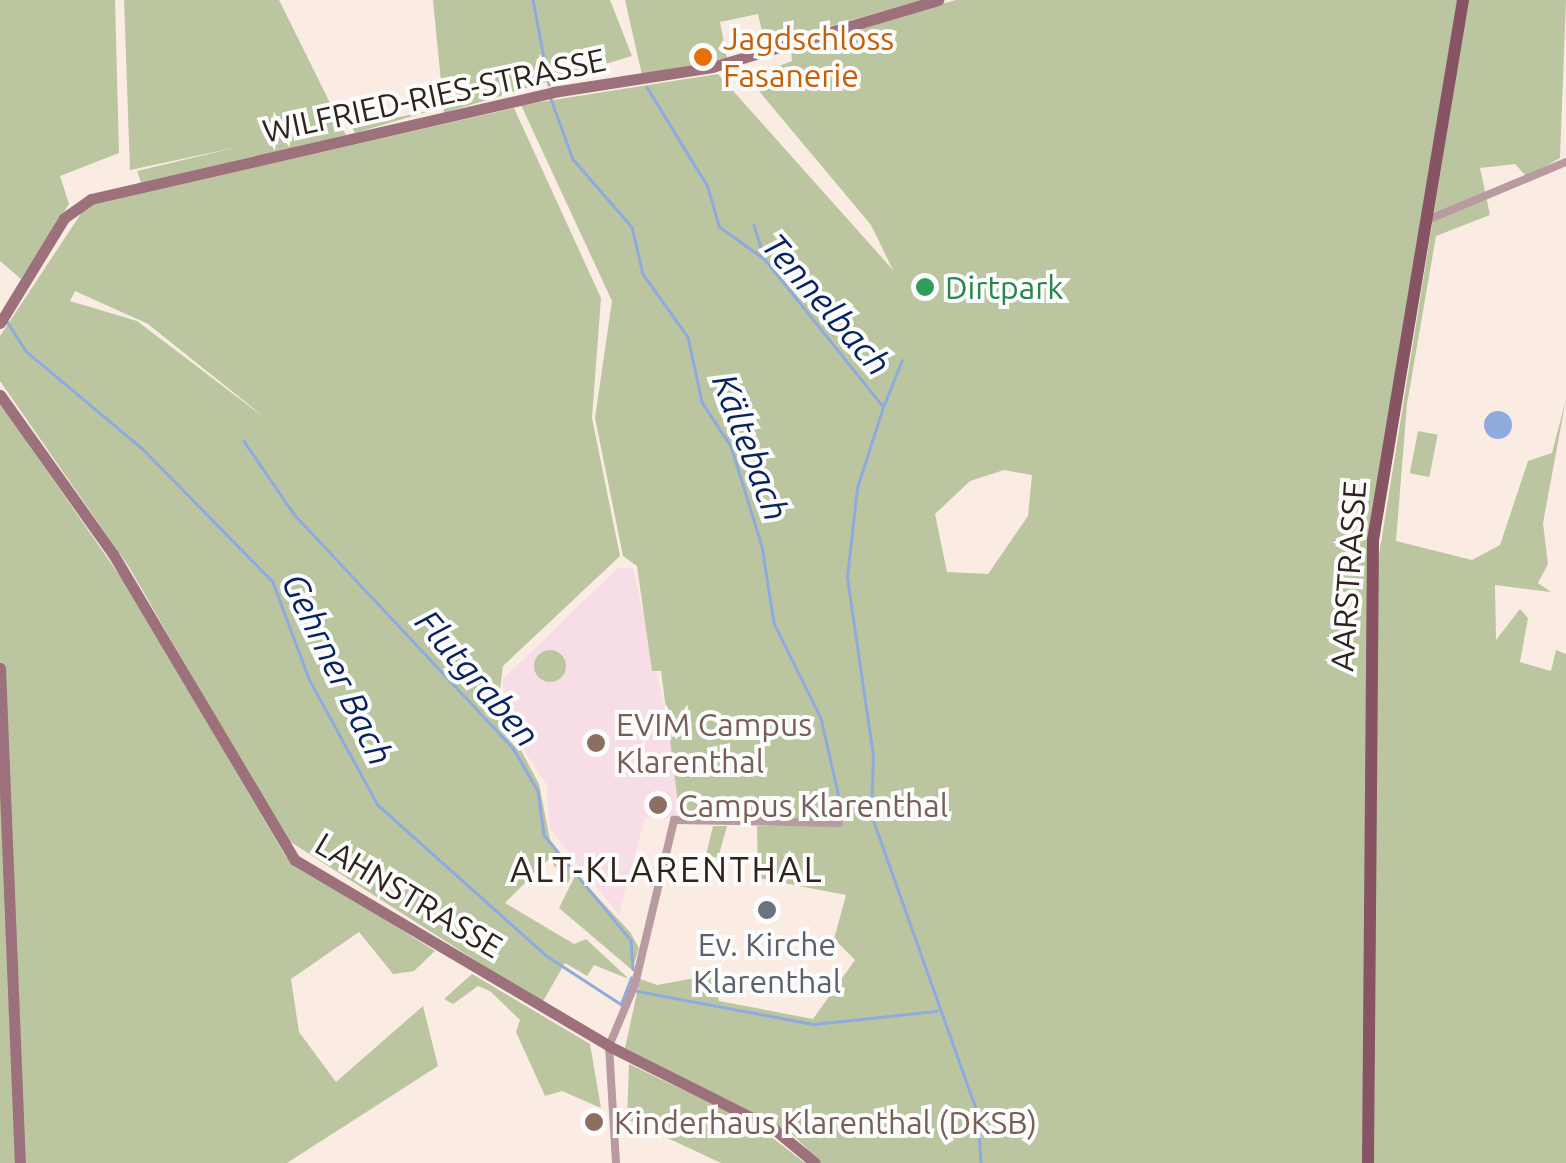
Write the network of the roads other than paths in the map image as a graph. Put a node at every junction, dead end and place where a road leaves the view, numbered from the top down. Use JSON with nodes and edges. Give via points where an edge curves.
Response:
{"nodes":[{"id":1,"x":938,"y":0,"type":"edge"},
{"id":2,"x":1462,"y":0,"type":"edge"},
{"id":3,"x":1566,"y":162,"type":"edge"},
{"id":4,"x":1425,"y":221,"type":"junction"},
{"id":5,"x":0,"y":323,"type":"edge"},
{"id":6,"x":0,"y":395,"type":"edge"},
{"id":7,"x":0,"y":668,"type":"edge"},
{"id":8,"x":839,"y":823,"type":"dead end"},
{"id":9,"x":609,"y":1046,"type":"junction"},
{"id":10,"x":20,"y":1163,"type":"edge"},
{"id":11,"x":616,"y":1163,"type":"edge"},
{"id":12,"x":815,"y":1163,"type":"edge"},
{"id":13,"x":1368,"y":1163,"type":"edge"}],
"edges":[{"from":1,"to":5,"type":"street","name":"WILFRIED-RIES-STRASSE","via":[[712,67],[553,92],[91,199],[64,218]]},
{"from":2,"to":4,"type":"main road","name":"AARSTRASSE"},
{"from":3,"to":4,"type":"street"},
{"from":4,"to":13,"type":"main road","name":"AARSTRASSE","via":[[1371,576]]},
{"from":6,"to":9,"type":"street","name":"LAHNSTRASSE","via":[[112,554],[290,855]]},
{"from":7,"to":10,"type":"street"},
{"from":8,"to":9,"type":"street","via":[[674,820],[635,984]]},
{"from":9,"to":11,"type":"street"},
{"from":9,"to":12,"type":"street","name":"LAHNSTRASSE","via":[[774,1129]]}]}
